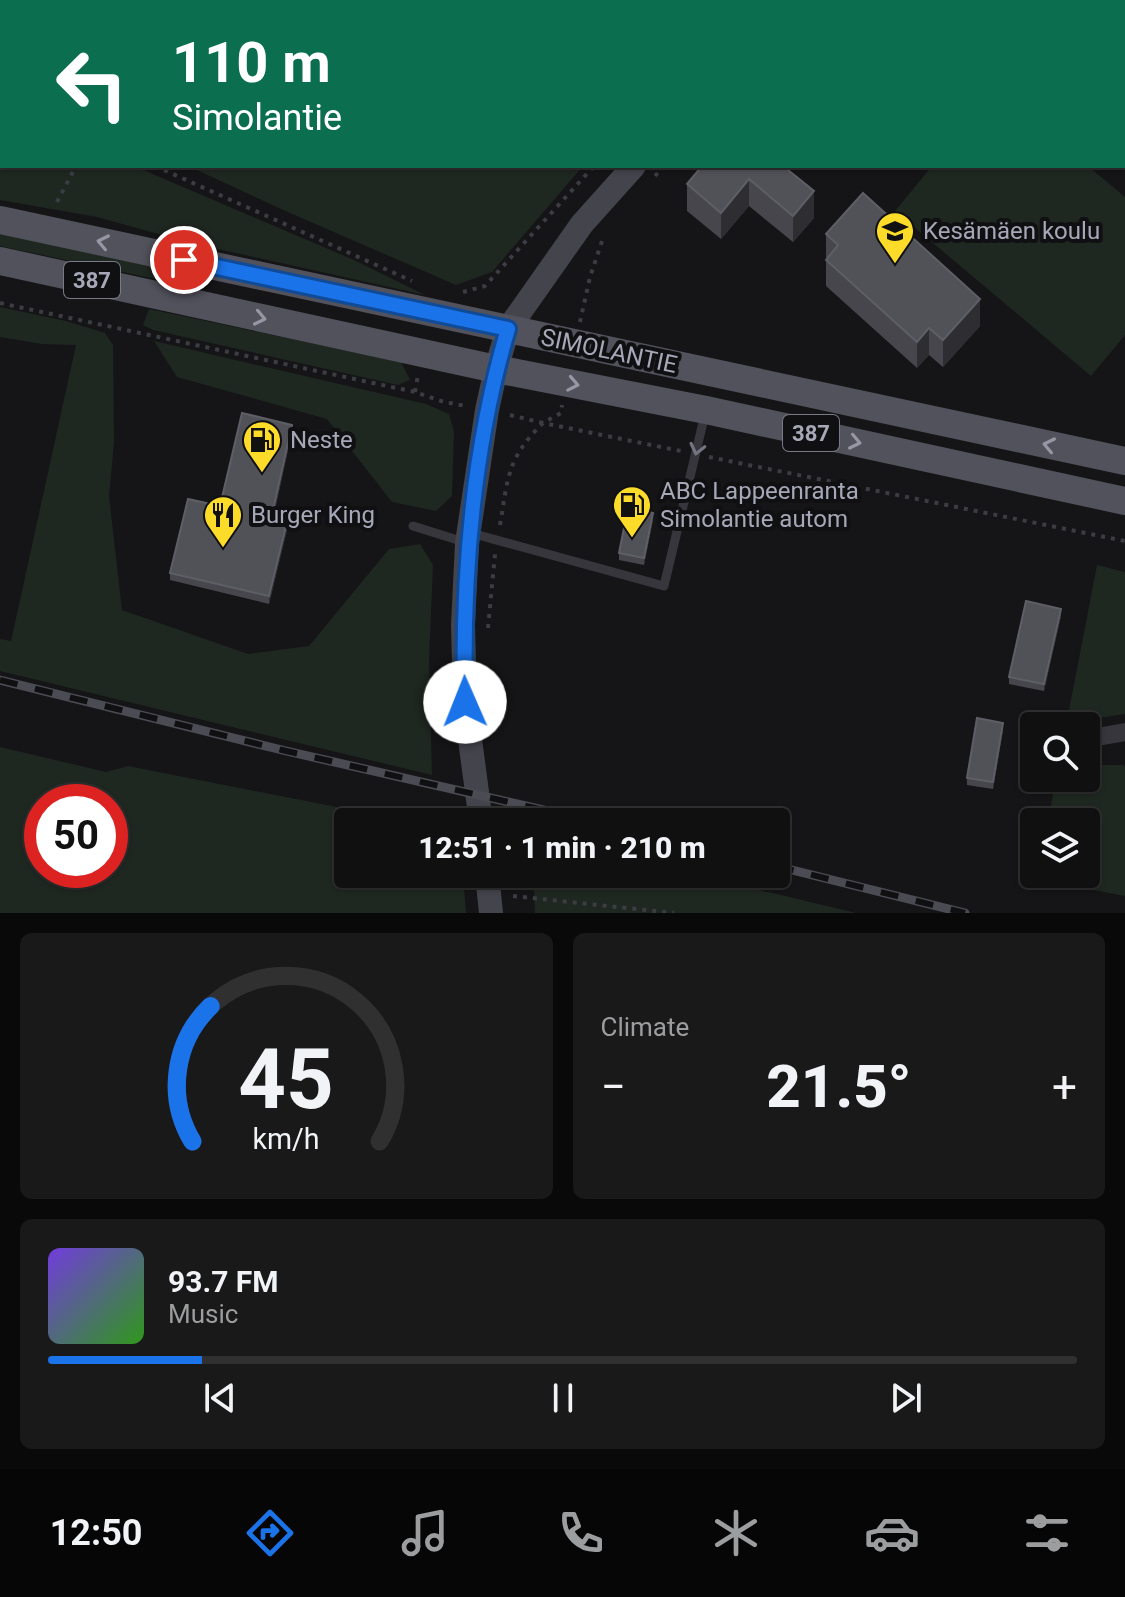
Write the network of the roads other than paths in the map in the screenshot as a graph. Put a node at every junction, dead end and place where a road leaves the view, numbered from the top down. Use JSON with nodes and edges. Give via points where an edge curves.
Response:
{"nodes":[{"id":1,"x":642,"y":174,"type":"edge"},
{"id":2,"x":0,"y":220,"type":"edge"},
{"id":3,"x":0,"y":261,"type":"edge"},
{"id":4,"x":508,"y":329,"type":"junction"},
{"id":5,"x":496,"y":369,"type":"junction"},
{"id":6,"x":706,"y":410,"type":"junction"},
{"id":7,"x":1125,"y":461,"type":"edge"},
{"id":8,"x":1125,"y":501,"type":"edge"},
{"id":9,"x":413,"y":526,"type":"dead end"},
{"id":10,"x":468,"y":538,"type":"junction"},
{"id":11,"x":1125,"y":732,"type":"edge"},
{"id":12,"x":1100,"y":736,"type":"edge"},
{"id":13,"x":479,"y":808,"type":"edge"},
{"id":14,"x":488,"y":888,"type":"edge"},
{"id":15,"x":491,"y":913,"type":"edge"}],
"edges":[{"from":1,"to":4,"type":"main road","via":[[582,224]]},
{"from":4,"to":2,"type":"main road","name":"SIMOLANTIE","one_way":true},
{"from":3,"to":5,"type":"main road","name":"SIMOLANTIE","number":"387","one_way":true},
{"from":4,"to":5,"type":"main road"},
{"from":7,"to":4,"type":"main road","name":"SIMOLANTIE","one_way":true},
{"from":5,"to":6,"type":"main road","name":"SIMOLANTIE","number":"387","one_way":true},
{"from":5,"to":10,"type":"main road"},
{"from":6,"to":8,"type":"main road","name":"SIMOLANTIE","number":"387","one_way":true},
{"from":6,"to":10,"type":"lane","one_way":true,"via":[[664,586],[497,540]]},
{"from":9,"to":10,"type":"lane"},
{"from":10,"to":13,"type":"main road","via":[[465,702]]},
{"from":11,"to":12,"type":"street"},
{"from":14,"to":15,"type":"main road"}]}
